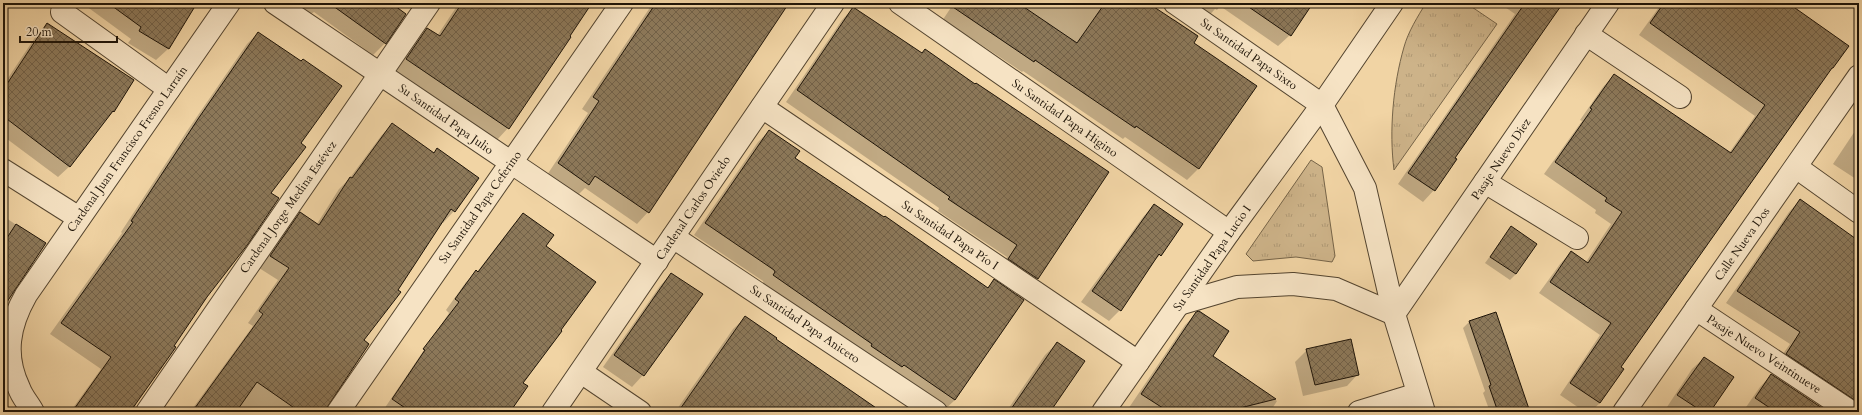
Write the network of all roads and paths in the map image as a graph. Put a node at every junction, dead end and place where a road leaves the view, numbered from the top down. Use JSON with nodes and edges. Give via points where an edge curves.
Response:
{"nodes":[{"id":1,"x":229,"y":3,"type":"edge"},
{"id":2,"x":275,"y":3,"type":"edge"},
{"id":3,"x":429,"y":3,"type":"edge"},
{"id":4,"x":622,"y":3,"type":"edge"},
{"id":5,"x":833,"y":3,"type":"edge"},
{"id":6,"x":900,"y":3,"type":"edge"},
{"id":7,"x":1175,"y":3,"type":"edge"},
{"id":8,"x":1392,"y":3,"type":"edge"},
{"id":9,"x":1608,"y":3,"type":"edge"},
{"id":10,"x":62,"y":12,"type":"dead end"},
{"id":11,"x":1586,"y":34,"type":"junction"},
{"id":12,"x":381,"y":74,"type":"junction"},
{"id":13,"x":1859,"y":76,"type":"edge"},
{"id":14,"x":170,"y":89,"type":"junction"},
{"id":15,"x":1680,"y":97,"type":"dead end"},
{"id":16,"x":1322,"y":105,"type":"junction"},
{"id":17,"x":762,"y":107,"type":"junction"},
{"id":18,"x":511,"y":163,"type":"junction"},
{"id":19,"x":1796,"y":167,"type":"junction"},
{"id":20,"x":3,"y":170,"type":"edge"},
{"id":21,"x":1485,"y":182,"type":"junction"},
{"id":22,"x":1859,"y":212,"type":"edge"},
{"id":23,"x":79,"y":218,"type":"junction"},
{"id":24,"x":1230,"y":232,"type":"junction"},
{"id":25,"x":674,"y":237,"type":"junction"},
{"id":26,"x":1577,"y":238,"type":"dead end"},
{"id":27,"x":657,"y":261,"type":"junction"},
{"id":28,"x":1179,"y":304,"type":"junction"},
{"id":29,"x":1696,"y":309,"type":"junction"},
{"id":30,"x":1394,"y":314,"type":"junction"},
{"id":31,"x":1138,"y":362,"type":"junction"},
{"id":32,"x":581,"y":372,"type":"junction"},
{"id":33,"x":1421,"y":403,"type":"edge"},
{"id":34,"x":33,"y":412,"type":"edge"},
{"id":35,"x":147,"y":412,"type":"edge"},
{"id":36,"x":338,"y":412,"type":"edge"},
{"id":37,"x":553,"y":412,"type":"edge"},
{"id":38,"x":640,"y":412,"type":"edge"},
{"id":39,"x":936,"y":412,"type":"edge"},
{"id":40,"x":1103,"y":412,"type":"edge"},
{"id":41,"x":1359,"y":412,"type":"edge"},
{"id":42,"x":1624,"y":412,"type":"edge"},
{"id":43,"x":1851,"y":412,"type":"edge"}],
"edges":[{"from":1,"to":14,"type":"street","name":"Cardenal Juan Francisco Fresno Larraín"},
{"from":2,"to":12,"type":"street","name":"Su Santidad Papa Julio"},
{"from":3,"to":12,"type":"street","name":"Cardenal Jorge Medina Estévez"},
{"from":4,"to":18,"type":"street","name":"Su Santidad Papa Ceferino"},
{"from":5,"to":17,"type":"street","name":"Cardenal Carlos Oviedo"},
{"from":6,"to":24,"type":"street","name":"Su Santidad Papa Higino"},
{"from":7,"to":16,"type":"street","name":"Su Santidad Papa Sixto"},
{"from":8,"to":16,"type":"street","name":"Su Santidad Papa Lucio I"},
{"from":9,"to":11,"type":"street","name":"Pasaje Nuevo Diez"},
{"from":10,"to":14,"type":"street"},
{"from":11,"to":15,"type":"street"},
{"from":11,"to":21,"type":"street","name":"Pasaje Nuevo Diez"},
{"from":12,"to":18,"type":"street","name":"Su Santidad Papa Julio"},
{"from":12,"to":35,"type":"street","name":"Cardenal Jorge Medina Estévez"},
{"from":13,"to":19,"type":"street","name":"Calle Nueva Dos"},
{"from":14,"to":23,"type":"street","name":"Cardenal Juan Francisco Fresno Larraín"},
{"from":16,"to":24,"type":"street","name":"Su Santidad Papa Lucio I"},
{"from":16,"to":30,"type":"street","via":[[1365,188]]},
{"from":17,"to":25,"type":"street","name":"Cardenal Carlos Oviedo"},
{"from":17,"to":31,"type":"street","name":"Su Santidad Papa Pío I"},
{"from":18,"to":27,"type":"street","name":"Su Santidad Papa Julio"},
{"from":18,"to":36,"type":"street","name":"Su Santidad Papa Ceferino"},
{"from":19,"to":22,"type":"street"},
{"from":19,"to":29,"type":"street","name":"Calle Nueva Dos"},
{"from":20,"to":23,"type":"street"},
{"from":21,"to":26,"type":"street"},
{"from":21,"to":30,"type":"street","name":"Pasaje Nuevo Diez"},
{"from":23,"to":34,"type":"street","name":"Cardenal Juan Francisco Fresno Larraín","via":[[26,295],[16,312],[11,332],[12,372]]},
{"from":24,"to":28,"type":"street","name":"Su Santidad Papa Lucio I"},
{"from":25,"to":27,"type":"street","name":"Cardenal Carlos Oviedo"},
{"from":25,"to":39,"type":"street","name":"Su Santidad Papa Aniceto"},
{"from":27,"to":32,"type":"street","name":"Cardenal Carlos Oviedo"},
{"from":28,"to":30,"type":"street","via":[[1237,287],[1293,284],[1336,289]]},
{"from":28,"to":31,"type":"street","name":"Su Santidad Papa Lucio I"},
{"from":29,"to":42,"type":"street","name":"Calle Nueva Dos"},
{"from":29,"to":43,"type":"street","name":"Pasaje Nuevo Veintinueve"},
{"from":30,"to":33,"type":"street"},
{"from":31,"to":40,"type":"street","name":"Su Santidad Papa Lucio I"},
{"from":32,"to":37,"type":"street","name":"Cardenal Carlos Oviedo"},
{"from":32,"to":38,"type":"street"},
{"from":33,"to":41,"type":"street"}]}
